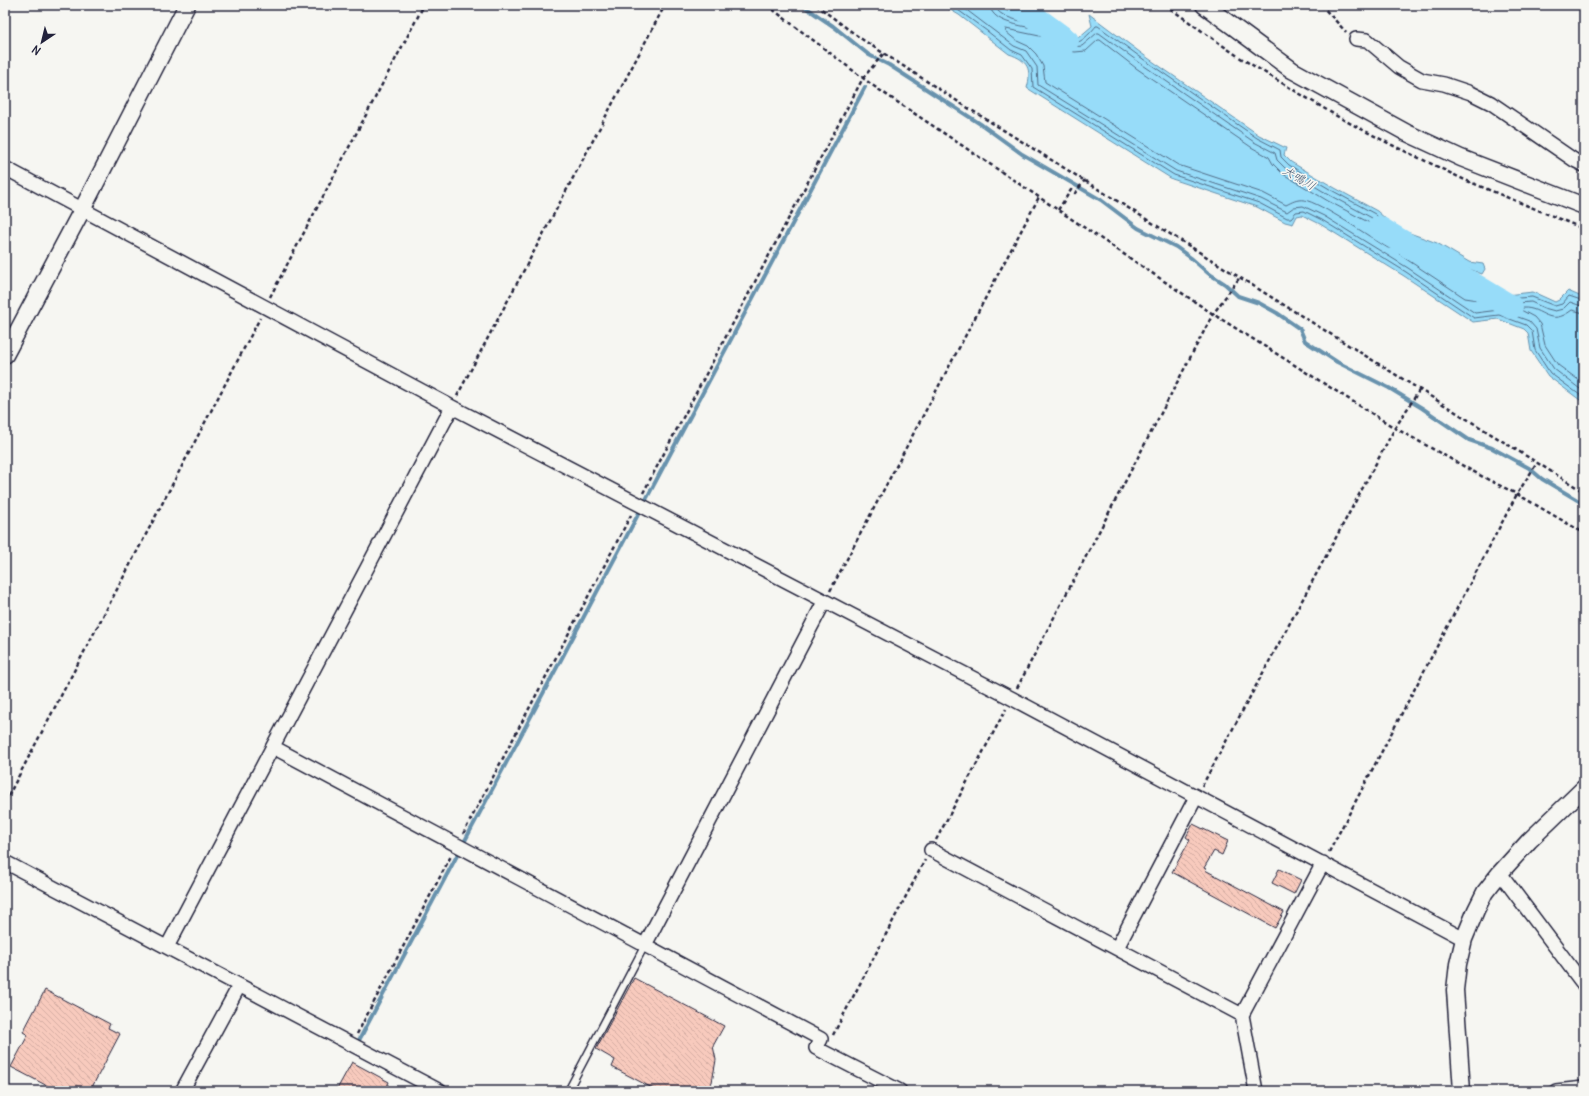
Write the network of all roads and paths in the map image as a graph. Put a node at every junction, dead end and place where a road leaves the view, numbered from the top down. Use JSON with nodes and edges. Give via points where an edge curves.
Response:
{"nodes":[{"id":1,"x":187,"y":5,"type":"edge"},
{"id":2,"x":424,"y":5,"type":"edge"},
{"id":3,"x":665,"y":5,"type":"edge"},
{"id":4,"x":767,"y":5,"type":"edge"},
{"id":5,"x":816,"y":5,"type":"edge"},
{"id":6,"x":1204,"y":5,"type":"edge"},
{"id":7,"x":1322,"y":5,"type":"edge"},
{"id":8,"x":1356,"y":39,"type":"joint"},
{"id":9,"x":884,"y":53,"type":"junction"},
{"id":10,"x":863,"y":78,"type":"junction"},
{"id":11,"x":1584,"y":164,"type":"edge"},
{"id":12,"x":5,"y":168,"type":"edge"},
{"id":13,"x":1084,"y":180,"type":"junction"},
{"id":14,"x":1039,"y":197,"type":"junction"},
{"id":15,"x":1584,"y":206,"type":"edge"},
{"id":16,"x":82,"y":210,"type":"junction"},
{"id":17,"x":1058,"y":210,"type":"junction"},
{"id":18,"x":1240,"y":277,"type":"junction"},
{"id":19,"x":265,"y":307,"type":"junction"},
{"id":20,"x":1213,"y":314,"type":"junction"},
{"id":21,"x":5,"y":355,"type":"edge"},
{"id":22,"x":1420,"y":389,"type":"junction"},
{"id":23,"x":452,"y":406,"type":"junction"},
{"id":24,"x":1395,"y":428,"type":"junction"},
{"id":25,"x":1537,"y":463,"type":"junction"},
{"id":26,"x":1584,"y":492,"type":"edge"},
{"id":27,"x":1517,"y":494,"type":"junction"},
{"id":28,"x":637,"y":504,"type":"junction"},
{"id":29,"x":1584,"y":533,"type":"edge"},
{"id":30,"x":824,"y":602,"type":"junction"},
{"id":31,"x":1012,"y":698,"type":"junction"},
{"id":32,"x":273,"y":747,"type":"junction"},
{"id":33,"x":1584,"y":788,"type":"edge"},
{"id":34,"x":1196,"y":797,"type":"junction"},
{"id":35,"x":5,"y":802,"type":"edge"},
{"id":36,"x":457,"y":845,"type":"junction"},
{"id":37,"x":930,"y":850,"type":"junction"},
{"id":38,"x":5,"y":862,"type":"edge"},
{"id":39,"x":1323,"y":863,"type":"junction"},
{"id":40,"x":1500,"y":873,"type":"junction"},
{"id":41,"x":1464,"y":939,"type":"junction"},
{"id":42,"x":645,"y":945,"type":"junction"},
{"id":43,"x":167,"y":947,"type":"junction"},
{"id":44,"x":1117,"y":948,"type":"junction"},
{"id":45,"x":1584,"y":985,"type":"edge"},
{"id":46,"x":239,"y":986,"type":"junction"},
{"id":47,"x":1242,"y":1015,"type":"junction"},
{"id":48,"x":825,"y":1040,"type":"junction"},
{"id":49,"x":352,"y":1044,"type":"junction"},
{"id":50,"x":1584,"y":1088,"type":"edge"},
{"id":51,"x":896,"y":1090,"type":"edge"},
{"id":52,"x":182,"y":1091,"type":"edge"},
{"id":53,"x":440,"y":1091,"type":"edge"},
{"id":54,"x":568,"y":1091,"type":"edge"},
{"id":55,"x":1256,"y":1091,"type":"edge"},
{"id":56,"x":1462,"y":1091,"type":"edge"},
{"id":57,"x":1556,"y":1091,"type":"edge"}],
"edges":[{"from":1,"to":16,"type":"street"},
{"from":2,"to":19,"type":"path"},
{"from":3,"to":23,"type":"path"},
{"from":4,"to":10,"type":"path"},
{"from":5,"to":9,"type":"path"},
{"from":6,"to":15,"type":"street","via":[[1292,70],[1407,133],[1461,158]]},
{"from":7,"to":8,"type":"path","via":[[1346,32]]},
{"from":8,"to":11,"type":"street","via":[[1367,40],[1399,67],[1422,80],[1471,93],[1491,103],[1574,160]]},
{"from":9,"to":10,"type":"path"},
{"from":9,"to":13,"type":"path"},
{"from":10,"to":14,"type":"path"},
{"from":10,"to":28,"type":"path"},
{"from":12,"to":16,"type":"street"},
{"from":13,"to":17,"type":"path","via":[[1075,193],[1071,190]]},
{"from":13,"to":18,"type":"path"},
{"from":14,"to":17,"type":"path"},
{"from":14,"to":30,"type":"path"},
{"from":16,"to":19,"type":"street"},
{"from":16,"to":21,"type":"street"},
{"from":17,"to":20,"type":"path"},
{"from":18,"to":20,"type":"path"},
{"from":18,"to":22,"type":"path"},
{"from":19,"to":23,"type":"street"},
{"from":19,"to":35,"type":"path"},
{"from":20,"to":24,"type":"path"},
{"from":20,"to":31,"type":"path"},
{"from":22,"to":24,"type":"path"},
{"from":22,"to":25,"type":"path"},
{"from":23,"to":28,"type":"street"},
{"from":23,"to":32,"type":"street"},
{"from":24,"to":27,"type":"path"},
{"from":24,"to":34,"type":"path"},
{"from":25,"to":26,"type":"path"},
{"from":25,"to":27,"type":"path"},
{"from":27,"to":29,"type":"path"},
{"from":27,"to":39,"type":"path"},
{"from":28,"to":30,"type":"street"},
{"from":28,"to":36,"type":"path"},
{"from":30,"to":31,"type":"street"},
{"from":30,"to":42,"type":"street"},
{"from":31,"to":34,"type":"street"},
{"from":31,"to":37,"type":"path"},
{"from":32,"to":36,"type":"street"},
{"from":32,"to":43,"type":"street"},
{"from":33,"to":40,"type":"street"},
{"from":34,"to":39,"type":"street"},
{"from":34,"to":44,"type":"street"},
{"from":36,"to":42,"type":"street"},
{"from":36,"to":49,"type":"path"},
{"from":37,"to":44,"type":"street"},
{"from":37,"to":48,"type":"path"},
{"from":38,"to":43,"type":"street"},
{"from":39,"to":41,"type":"street"},
{"from":39,"to":47,"type":"street"},
{"from":40,"to":41,"type":"street","via":[[1485,892]]},
{"from":40,"to":45,"type":"street"},
{"from":41,"to":56,"type":"street","via":[[1455,990]]},
{"from":42,"to":48,"type":"street"},
{"from":42,"to":54,"type":"lane"},
{"from":43,"to":46,"type":"street"},
{"from":44,"to":47,"type":"street"},
{"from":46,"to":49,"type":"street"},
{"from":46,"to":52,"type":"street"},
{"from":47,"to":55,"type":"street"},
{"from":48,"to":51,"type":"street","via":[[816,1048]]},
{"from":49,"to":53,"type":"street"},
{"from":50,"to":57,"type":"street"}]}
